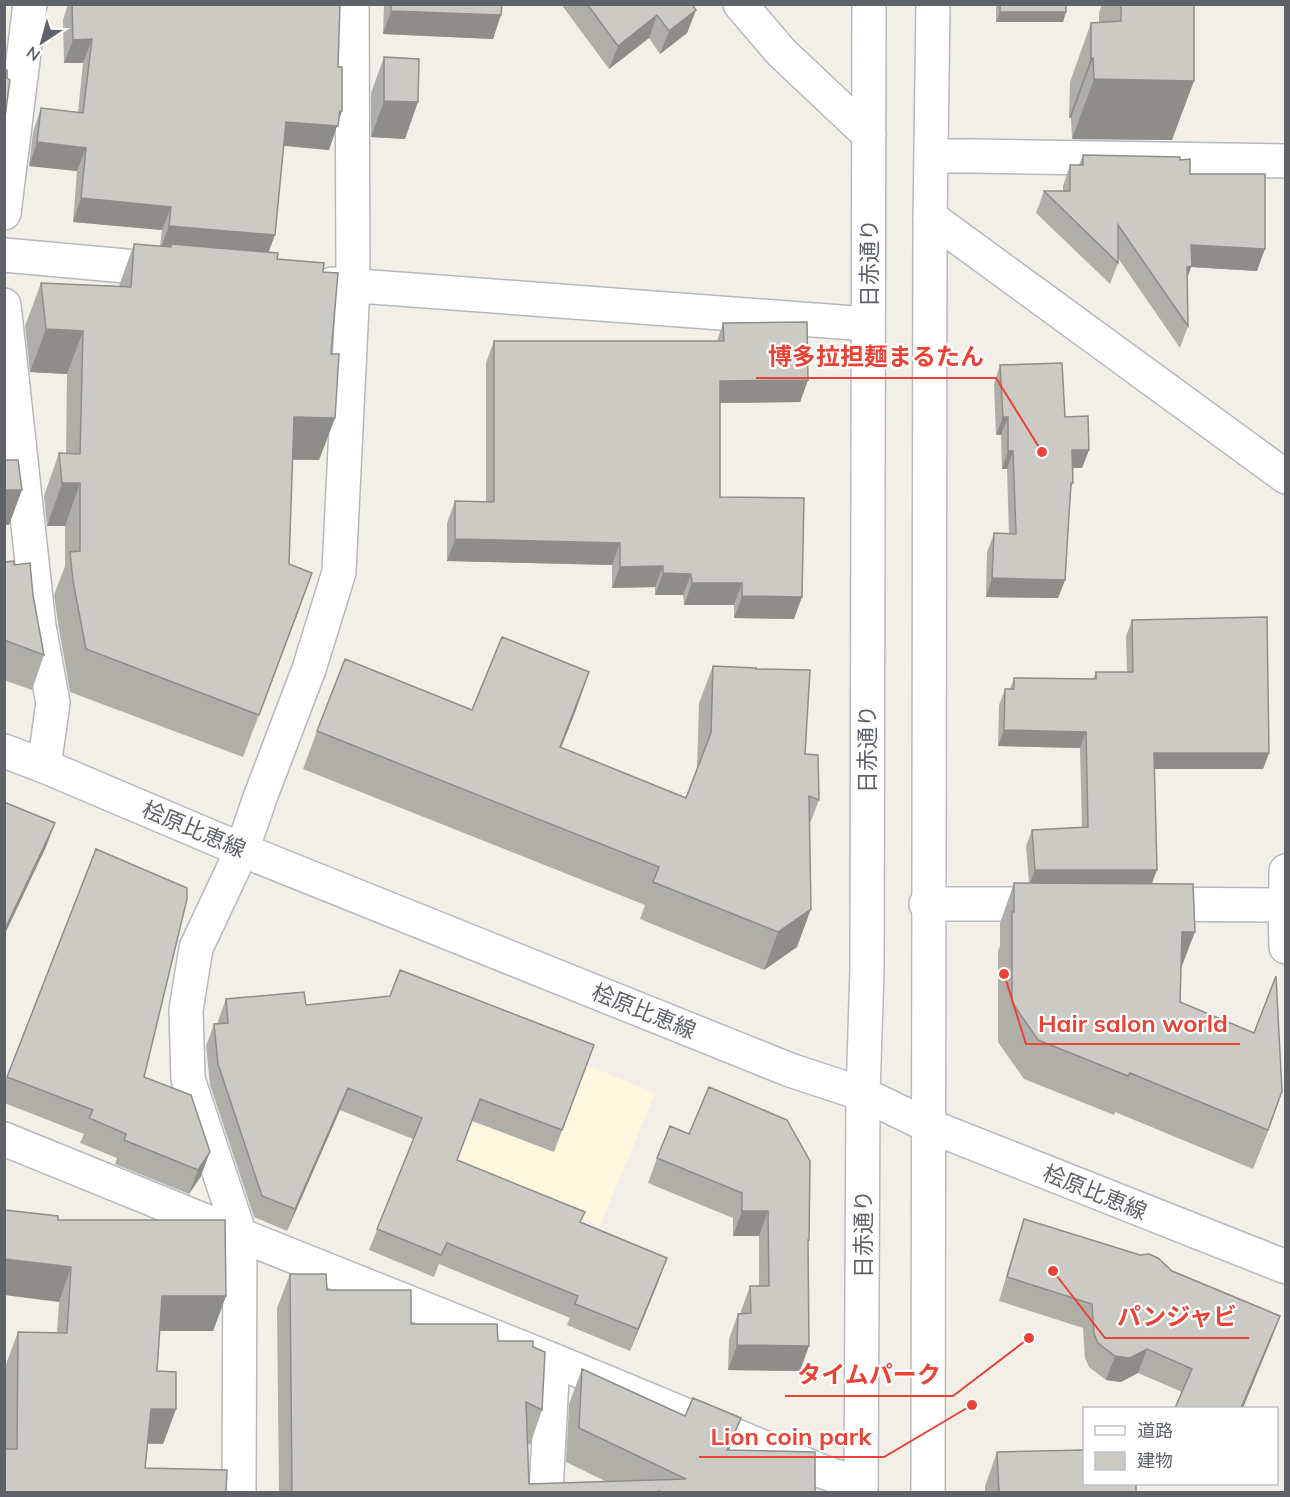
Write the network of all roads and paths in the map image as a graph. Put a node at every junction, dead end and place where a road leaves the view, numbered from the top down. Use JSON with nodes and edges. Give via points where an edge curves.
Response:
{"nodes":[{"id":1,"x":30,"y":4,"type":"edge"},
{"id":2,"x":352,"y":4,"type":"edge"},
{"id":3,"x":740,"y":4,"type":"edge"},
{"id":4,"x":870,"y":4,"type":"edge"},
{"id":5,"x":933,"y":4,"type":"edge"},
{"id":6,"x":869,"y":135,"type":"junction"},
{"id":7,"x":932,"y":156,"type":"junction"},
{"id":8,"x":1286,"y":160,"type":"edge"},
{"id":9,"x":4,"y":213,"type":"edge"},
{"id":10,"x":930,"y":217,"type":"junction"},
{"id":11,"x":4,"y":255,"type":"edge"},
{"id":12,"x":202,"y":272,"type":"edge"},
{"id":13,"x":306,"y":281,"type":"edge"},
{"id":14,"x":352,"y":285,"type":"junction"},
{"id":15,"x":4,"y":305,"type":"edge"},
{"id":16,"x":868,"y":324,"type":"junction"},
{"id":17,"x":1286,"y":477,"type":"edge"},
{"id":18,"x":4,"y":751,"type":"edge"},
{"id":19,"x":44,"y":766,"type":"junction"},
{"id":20,"x":242,"y":850,"type":"junction"},
{"id":21,"x":1286,"y":871,"type":"edge"},
{"id":22,"x":926,"y":904,"type":"junction"},
{"id":23,"x":1083,"y":904,"type":"edge"},
{"id":24,"x":1119,"y":904,"type":"edge"},
{"id":25,"x":1285,"y":905,"type":"edge"},
{"id":26,"x":1286,"y":947,"type":"edge"},
{"id":27,"x":863,"y":1094,"type":"junction"},
{"id":28,"x":927,"y":1125,"type":"junction"},
{"id":29,"x":4,"y":1139,"type":"edge"},
{"id":30,"x":240,"y":1236,"type":"junction"},
{"id":31,"x":1286,"y":1267,"type":"edge"},
{"id":32,"x":553,"y":1360,"type":"junction"},
{"id":33,"x":861,"y":1489,"type":"edge"},
{"id":34,"x":239,"y":1492,"type":"edge"},
{"id":35,"x":546,"y":1492,"type":"edge"},
{"id":36,"x":928,"y":1492,"type":"edge"}],
"edges":[{"from":1,"to":9,"type":"street"},
{"from":2,"to":14,"type":"street"},
{"from":3,"to":6,"type":"street","via":[[781,52]]},
{"from":4,"to":6,"type":"street","name":"日赤通り"},
{"from":5,"to":7,"type":"street"},
{"from":6,"to":16,"type":"street","name":"日赤通り"},
{"from":7,"to":8,"type":"street"},
{"from":7,"to":10,"type":"street"},
{"from":10,"to":17,"type":"street"},
{"from":10,"to":22,"type":"street"},
{"from":11,"to":12,"type":"street"},
{"from":13,"to":14,"type":"street"},
{"from":14,"to":16,"type":"street"},
{"from":14,"to":20,"type":"street","via":[[339,572],[309,669]]},
{"from":15,"to":19,"type":"street","via":[[39,626],[53,703]]},
{"from":16,"to":27,"type":"street","name":"日赤通り","via":[[867,970]]},
{"from":18,"to":19,"type":"street","name":"桧原比恵線"},
{"from":19,"to":20,"type":"street","name":"桧原比恵線"},
{"from":20,"to":27,"type":"street","name":"桧原比恵線","via":[[790,1070]]},
{"from":20,"to":30,"type":"street","via":[[196,948],[186,1010],[188,1079]]},
{"from":21,"to":25,"type":"street"},
{"from":22,"to":23,"type":"street"},
{"from":22,"to":28,"type":"street"},
{"from":24,"to":25,"type":"street"},
{"from":25,"to":26,"type":"street"},
{"from":27,"to":28,"type":"street","name":"桧原比恵線"},
{"from":27,"to":33,"type":"street","name":"日赤通り"},
{"from":28,"to":31,"type":"street","name":"桧原比恵線"},
{"from":28,"to":36,"type":"street"},
{"from":29,"to":30,"type":"street"},
{"from":30,"to":32,"type":"street"},
{"from":30,"to":34,"type":"street"},
{"from":32,"to":33,"type":"street"},
{"from":32,"to":35,"type":"street"}]}
